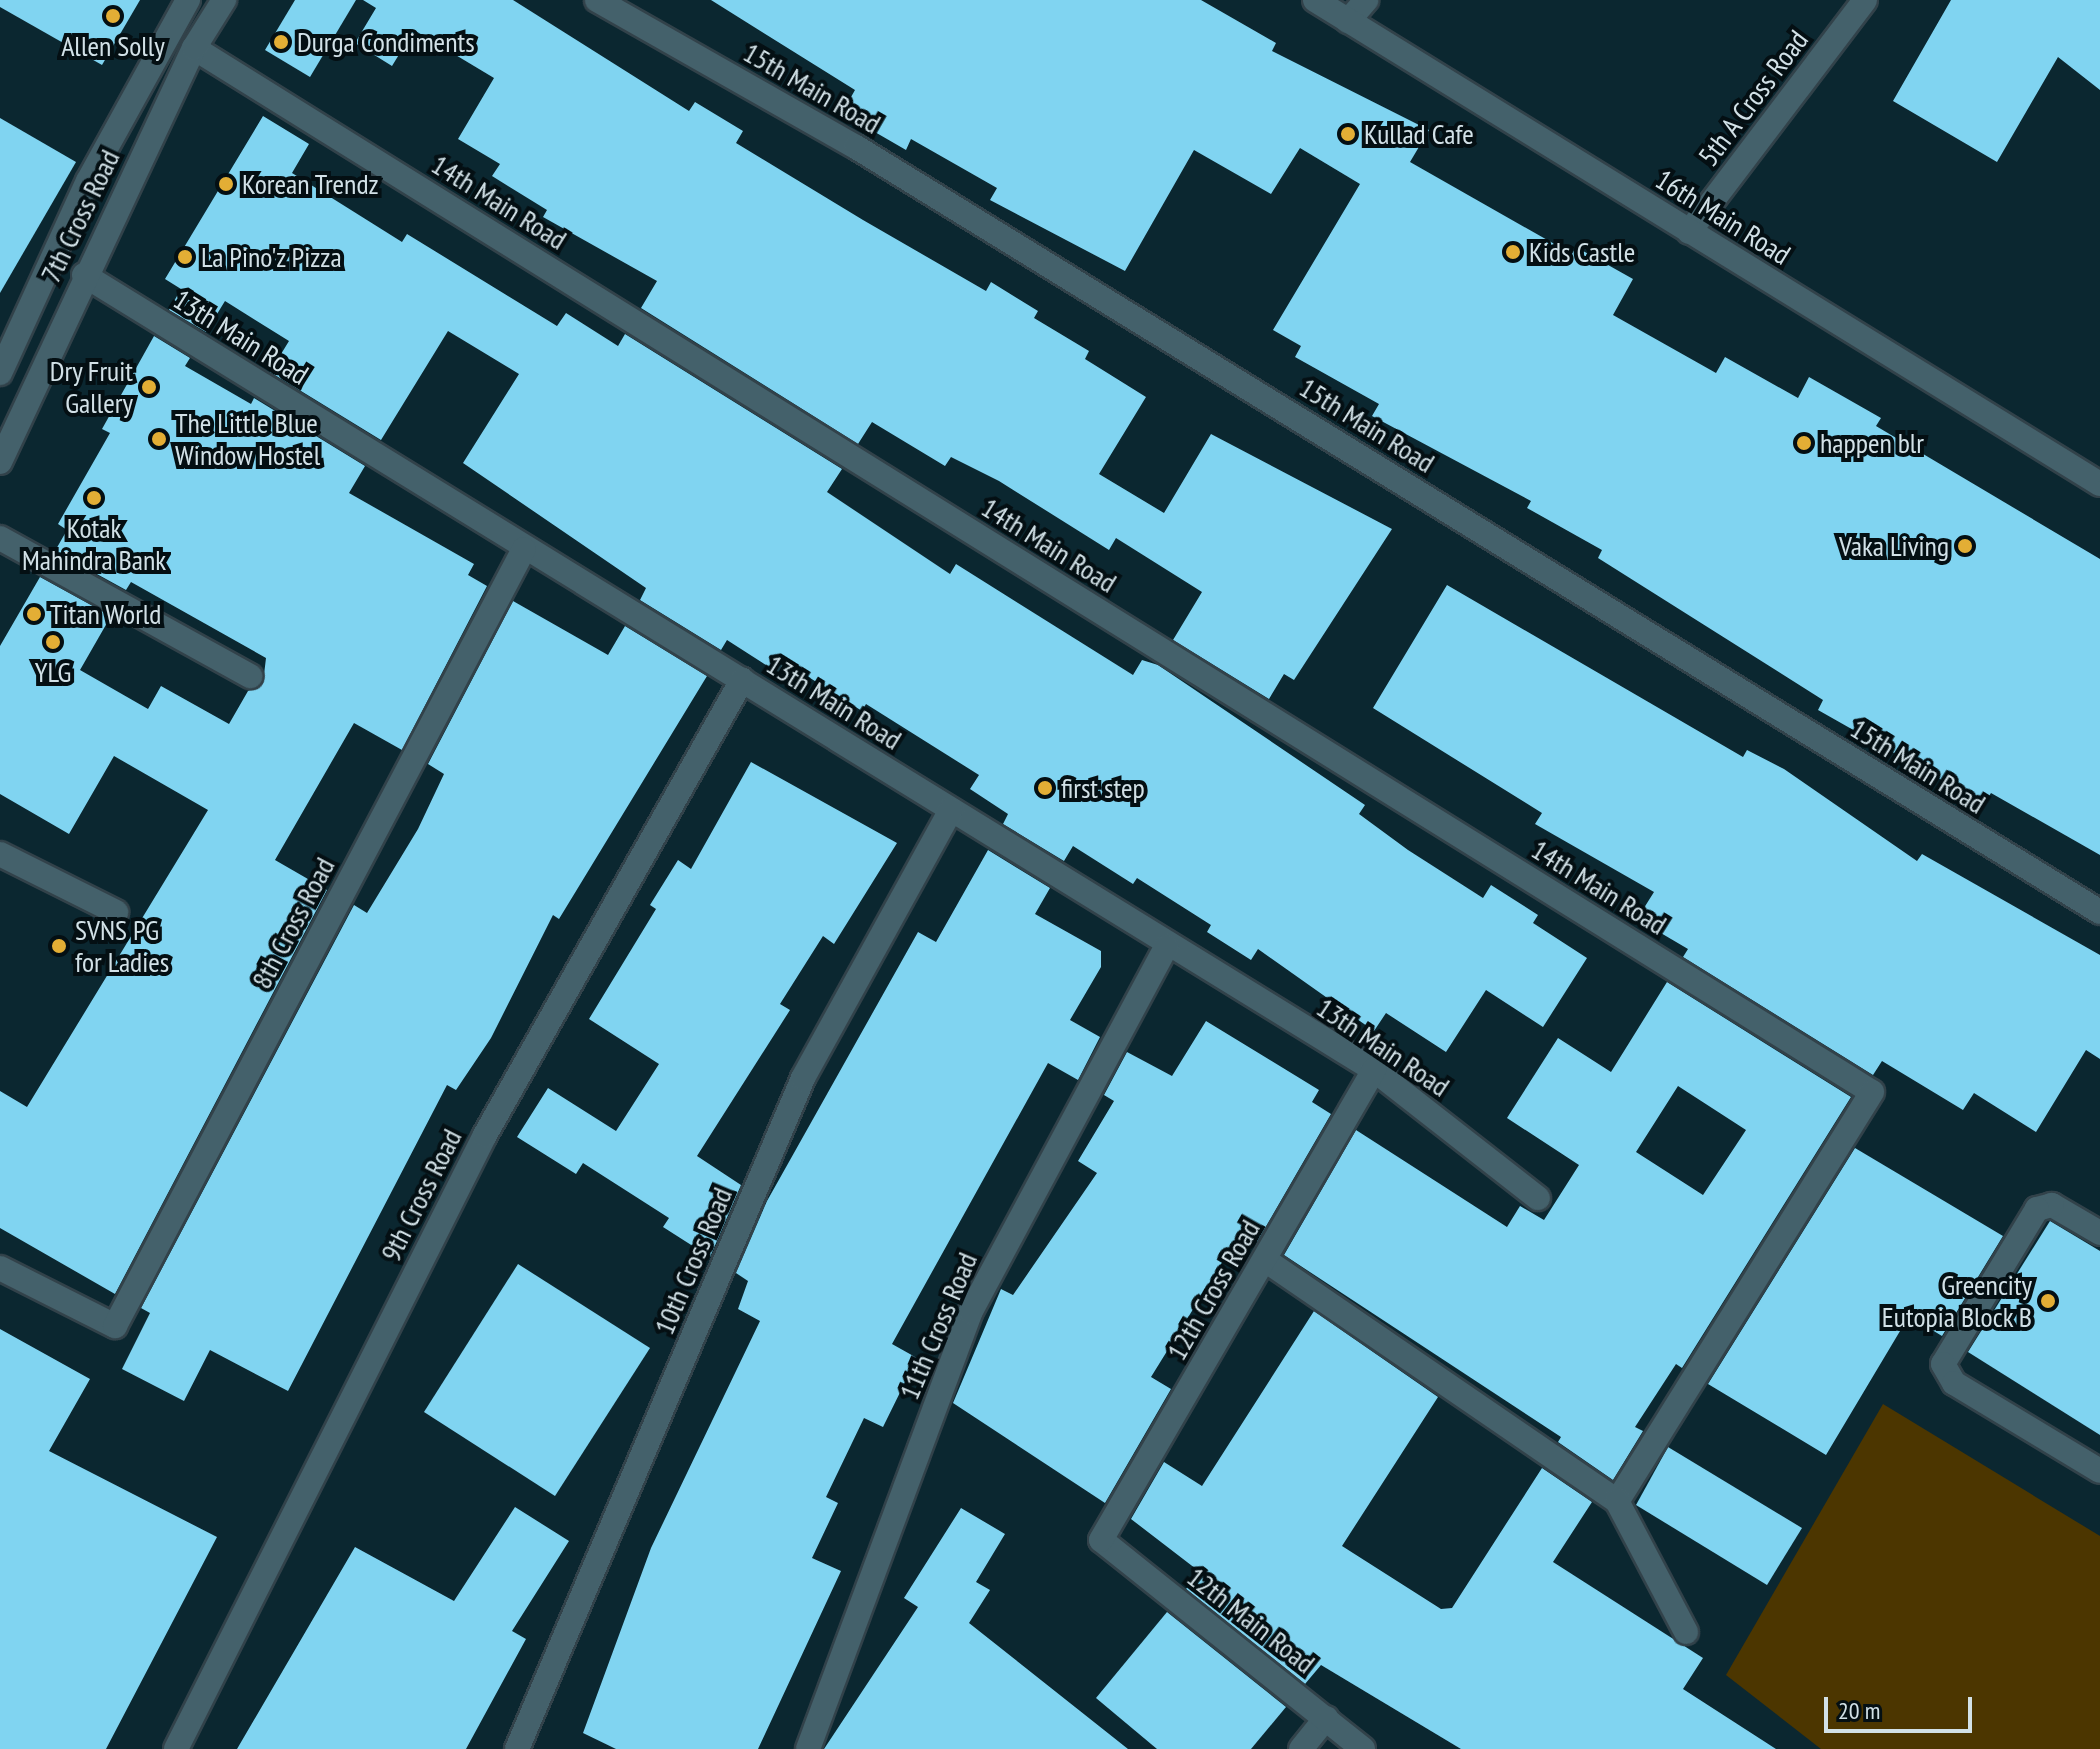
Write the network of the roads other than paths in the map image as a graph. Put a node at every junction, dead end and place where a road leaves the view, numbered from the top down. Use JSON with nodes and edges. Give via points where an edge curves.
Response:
{"nodes":[{"id":1,"x":188,"y":0,"type":"edge"},
{"id":2,"x":224,"y":0,"type":"edge"},
{"id":3,"x":597,"y":0,"type":"edge"},
{"id":4,"x":1315,"y":0,"type":"edge"},
{"id":5,"x":1366,"y":0,"type":"edge"},
{"id":6,"x":1865,"y":0,"type":"edge"},
{"id":7,"x":1348,"y":21,"type":"junction"},
{"id":8,"x":194,"y":48,"type":"junction"},
{"id":9,"x":1689,"y":232,"type":"junction"},
{"id":10,"x":84,"y":275,"type":"junction"},
{"id":11,"x":0,"y":373,"type":"edge"},
{"id":12,"x":0,"y":462,"type":"edge"},
{"id":13,"x":2100,"y":484,"type":"edge"},
{"id":14,"x":0,"y":538,"type":"edge"},
{"id":15,"x":524,"y":549,"type":"junction"},
{"id":16,"x":250,"y":676,"type":"dead end"},
{"id":17,"x":742,"y":680,"type":"junction"},
{"id":18,"x":951,"y":810,"type":"junction"},
{"id":19,"x":0,"y":854,"type":"edge"},
{"id":20,"x":116,"y":912,"type":"dead end"},
{"id":21,"x":2100,"y":912,"type":"edge"},
{"id":22,"x":1166,"y":947,"type":"junction"},
{"id":23,"x":1374,"y":1070,"type":"junction"},
{"id":24,"x":1538,"y":1198,"type":"dead end"},
{"id":25,"x":2100,"y":1233,"type":"edge"},
{"id":26,"x":1265,"y":1260,"type":"junction"},
{"id":27,"x":0,"y":1268,"type":"edge"},
{"id":28,"x":2100,"y":1471,"type":"edge"},
{"id":29,"x":1617,"y":1501,"type":"junction"},
{"id":30,"x":1101,"y":1540,"type":"joint"},
{"id":31,"x":1686,"y":1632,"type":"dead end"},
{"id":32,"x":1326,"y":1718,"type":"junction"},
{"id":33,"x":176,"y":1749,"type":"edge"},
{"id":34,"x":517,"y":1749,"type":"edge"},
{"id":35,"x":808,"y":1749,"type":"edge"},
{"id":36,"x":1301,"y":1749,"type":"edge"},
{"id":37,"x":1363,"y":1749,"type":"edge"}],
"edges":[{"from":1,"to":11,"type":"street","name":"7th Cross Road","via":[[88,181]]},
{"from":2,"to":8,"type":"street","name":"7th Cross Road"},
{"from":3,"to":21,"type":"street","name":"15th Main Road","via":[[856,147]]},
{"from":4,"to":7,"type":"street","name":"16th Main Road"},
{"from":5,"to":7,"type":"street"},
{"from":6,"to":9,"type":"street","name":"5th A Cross Road"},
{"from":7,"to":9,"type":"street","name":"16th Main Road"},
{"from":8,"to":10,"type":"street","name":"7th Cross Road"},
{"from":8,"to":29,"type":"street","name":"14th Main Road","via":[[1872,1092]]},
{"from":9,"to":13,"type":"street","name":"16th Main Road"},
{"from":10,"to":12,"type":"street","name":"7th Cross Road"},
{"from":10,"to":15,"type":"street","name":"13th Main Road"},
{"from":14,"to":16,"type":"street"},
{"from":15,"to":17,"type":"street","name":"13th Main Road"},
{"from":15,"to":27,"type":"street","name":"8th Cross Road","via":[[115,1326]]},
{"from":17,"to":18,"type":"street","name":"13th Main Road"},
{"from":17,"to":33,"type":"street","name":"9th Cross Road","via":[[485,1135]]},
{"from":18,"to":22,"type":"street","name":"13th Main Road"},
{"from":18,"to":34,"type":"street","name":"10th Cross Road","via":[[803,1078]]},
{"from":19,"to":20,"type":"street"},
{"from":22,"to":23,"type":"street","name":"13th Main Road"},
{"from":22,"to":35,"type":"street","name":"11th Cross Road","via":[[971,1311]]},
{"from":23,"to":24,"type":"street","name":"13th Main Road"},
{"from":23,"to":26,"type":"street","name":"12th Cross Road"},
{"from":25,"to":28,"type":"street","via":[[2052,1205],[2037,1209],[1943,1364],[1954,1383]]},
{"from":26,"to":29,"type":"street"},
{"from":26,"to":30,"type":"street","name":"12th Cross Road"},
{"from":29,"to":31,"type":"street"},
{"from":30,"to":32,"type":"street","name":"12th Main Road"},
{"from":32,"to":36,"type":"street"},
{"from":32,"to":37,"type":"street","name":"12th Main Road"}]}
